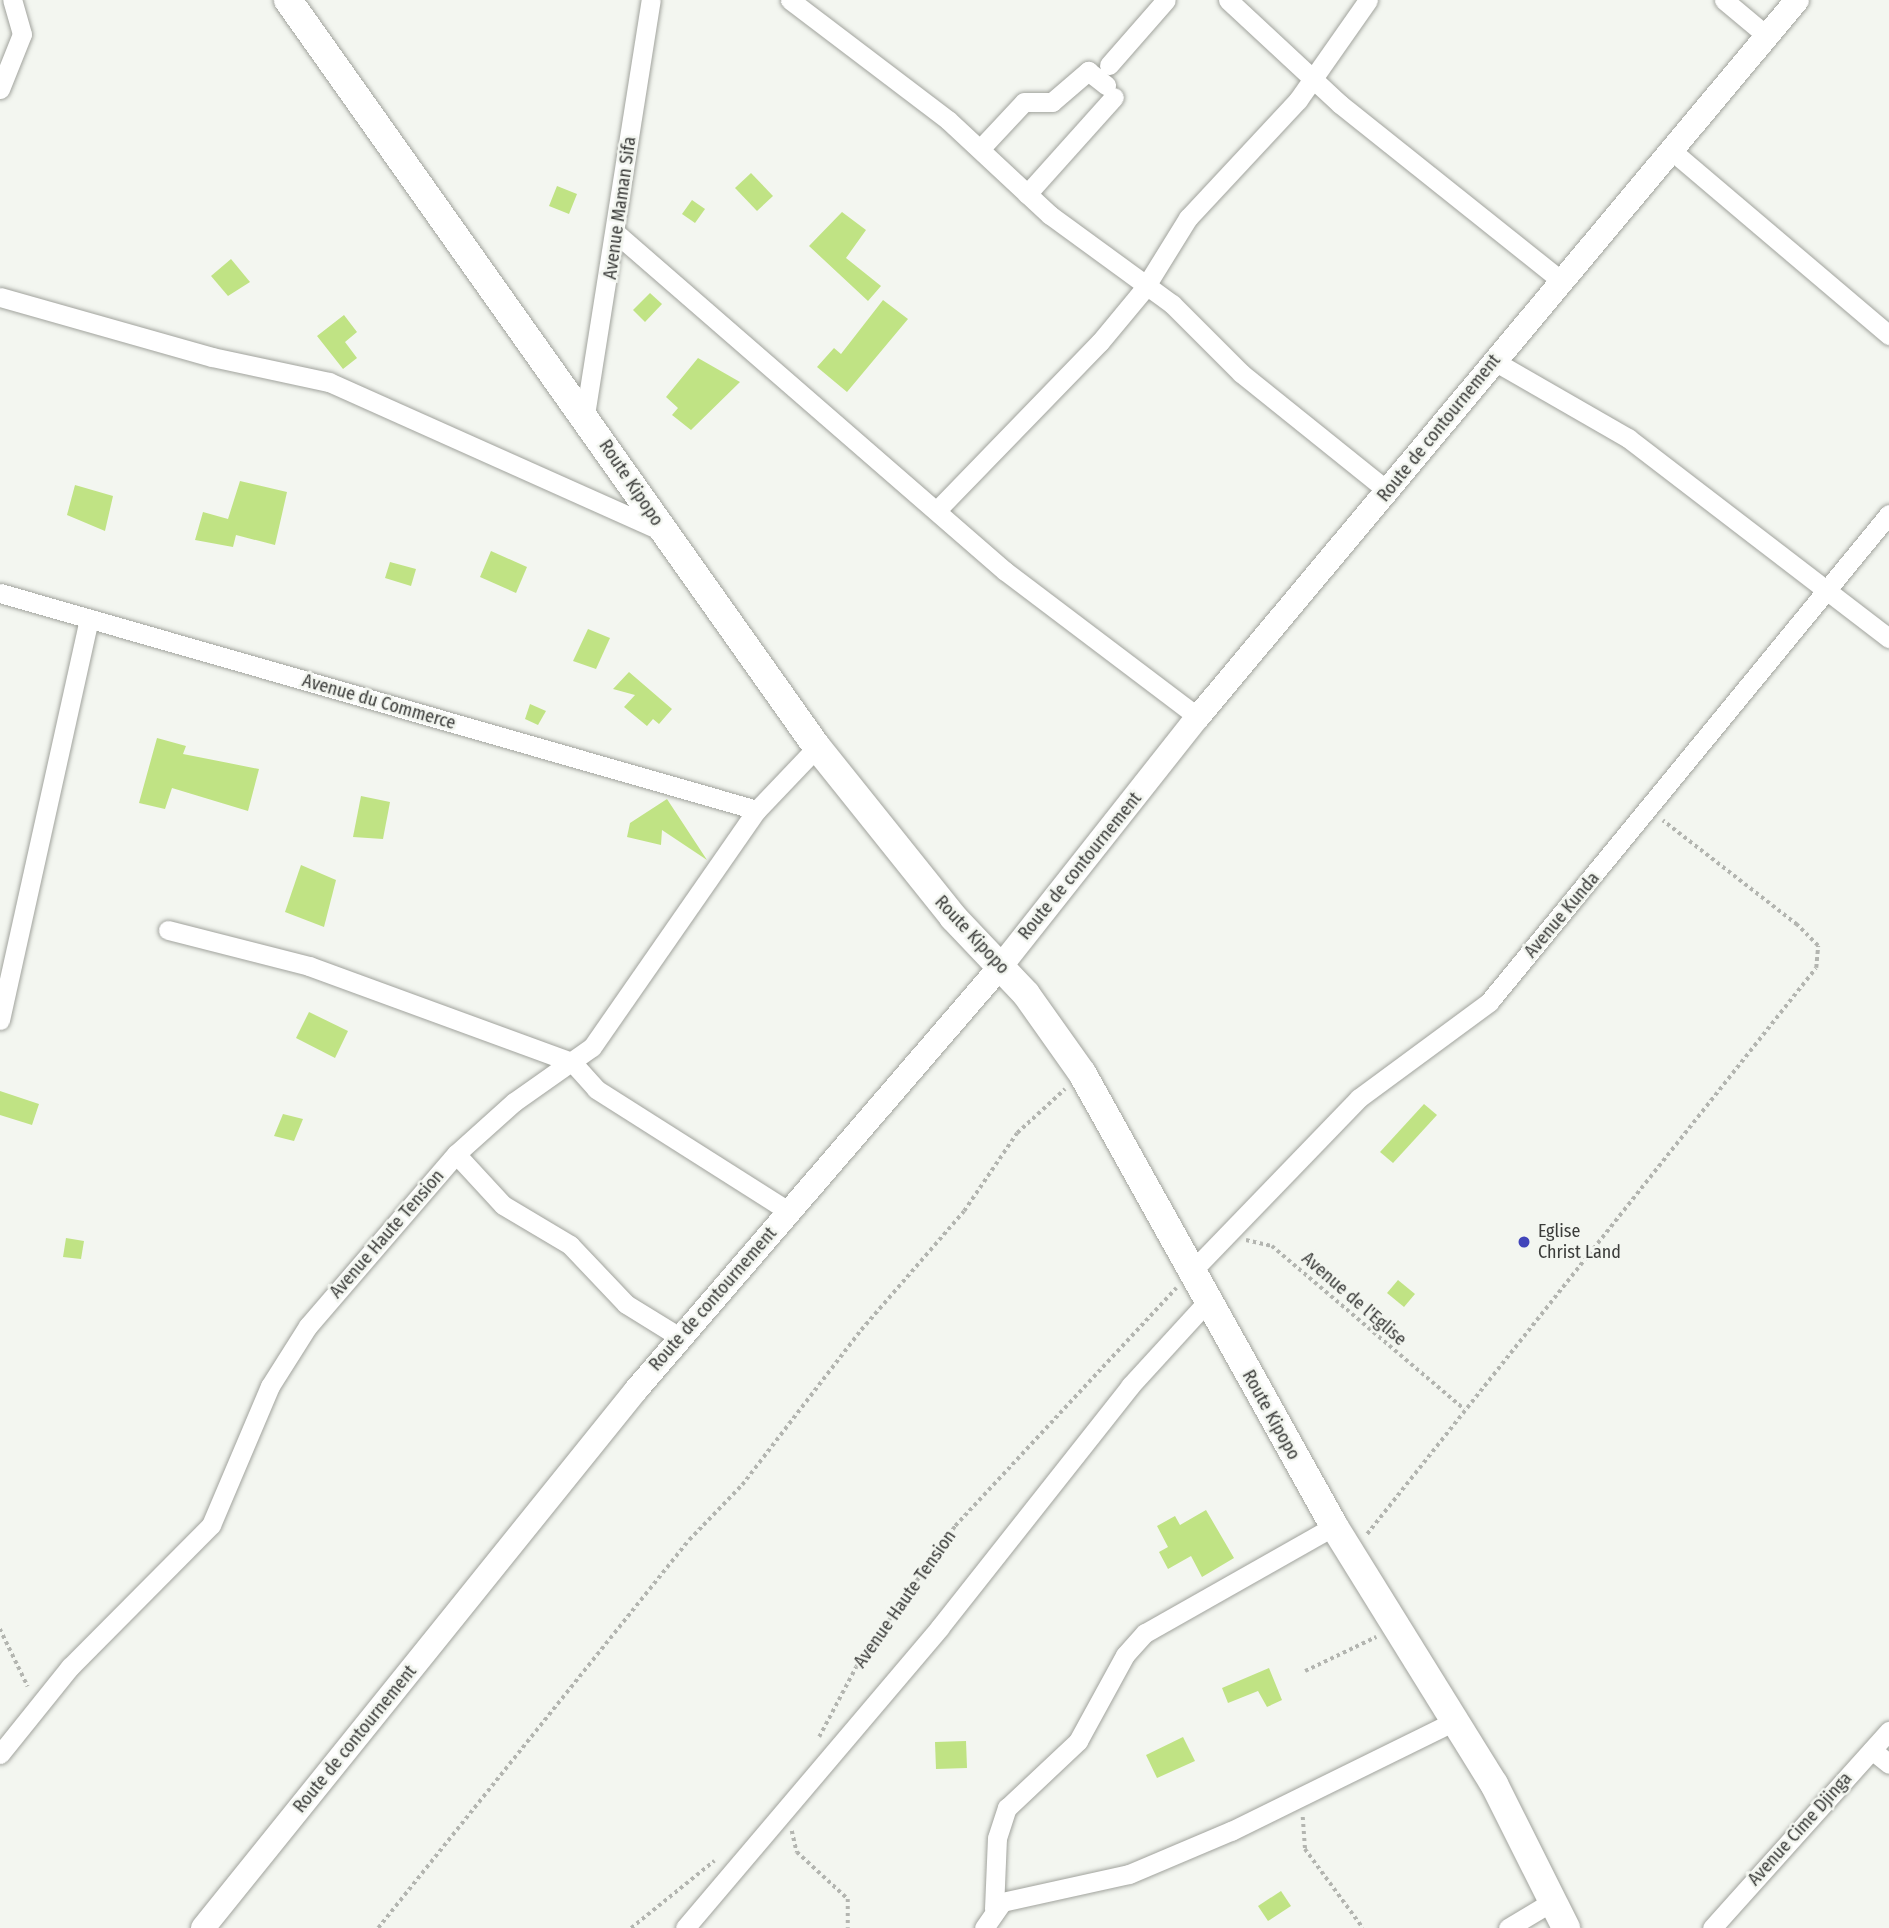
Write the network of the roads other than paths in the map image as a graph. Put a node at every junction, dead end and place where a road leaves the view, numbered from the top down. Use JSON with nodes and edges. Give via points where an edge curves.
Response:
{"nodes":[{"id":1,"x":12,"y":0,"type":"edge"},
{"id":2,"x":651,"y":0,"type":"edge"},
{"id":3,"x":790,"y":0,"type":"edge"},
{"id":4,"x":1166,"y":0,"type":"edge"},
{"id":5,"x":1228,"y":0,"type":"edge"},
{"id":6,"x":1368,"y":0,"type":"edge"},
{"id":7,"x":1724,"y":0,"type":"edge"},
{"id":8,"x":1797,"y":0,"type":"edge"},
{"id":9,"x":294,"y":3,"type":"edge"},
{"id":10,"x":1767,"y":36,"type":"junction"},
{"id":11,"x":1109,"y":65,"type":"dead end"},
{"id":12,"x":1311,"y":78,"type":"junction"},
{"id":13,"x":0,"y":89,"type":"edge"},
{"id":14,"x":980,"y":149,"type":"junction"},
{"id":15,"x":1672,"y":151,"type":"junction"},
{"id":16,"x":1027,"y":194,"type":"junction"},
{"id":17,"x":617,"y":234,"type":"junction"},
{"id":18,"x":1562,"y":281,"type":"junction"},
{"id":19,"x":1144,"y":289,"type":"junction"},
{"id":20,"x":0,"y":298,"type":"edge"},
{"id":21,"x":1889,"y":334,"type":"edge"},
{"id":22,"x":1494,"y":361,"type":"junction"},
{"id":23,"x":585,"y":415,"type":"junction"},
{"id":24,"x":1388,"y":491,"type":"junction"},
{"id":25,"x":939,"y":508,"type":"junction"},
{"id":26,"x":1889,"y":514,"type":"edge"},
{"id":27,"x":665,"y":532,"type":"junction"},
{"id":28,"x":1829,"y":586,"type":"junction"},
{"id":29,"x":0,"y":593,"type":"edge"},
{"id":30,"x":89,"y":618,"type":"junction"},
{"id":31,"x":1889,"y":638,"type":"edge"},
{"id":32,"x":1198,"y":717,"type":"junction"},
{"id":33,"x":817,"y":747,"type":"junction"},
{"id":34,"x":757,"y":810,"type":"junction"},
{"id":35,"x":168,"y":930,"type":"dead end"},
{"id":36,"x":1001,"y":966,"type":"junction"},
{"id":37,"x":0,"y":1020,"type":"edge"},
{"id":38,"x":572,"y":1062,"type":"junction"},
{"id":39,"x":456,"y":1154,"type":"junction"},
{"id":40,"x":788,"y":1211,"type":"junction"},
{"id":41,"x":1190,"y":1273,"type":"junction"},
{"id":42,"x":1207,"y":1302,"type":"junction"},
{"id":43,"x":681,"y":1338,"type":"junction"},
{"id":44,"x":1334,"y":1526,"type":"junction"},
{"id":45,"x":1455,"y":1721,"type":"junction"},
{"id":46,"x":1889,"y":1731,"type":"edge"},
{"id":47,"x":1872,"y":1750,"type":"junction"},
{"id":48,"x":0,"y":1754,"type":"edge"},
{"id":49,"x":1889,"y":1764,"type":"edge"},
{"id":50,"x":1553,"y":1901,"type":"junction"},
{"id":51,"x":994,"y":1909,"type":"junction"},
{"id":52,"x":203,"y":1928,"type":"edge"},
{"id":53,"x":685,"y":1928,"type":"edge"},
{"id":54,"x":984,"y":1928,"type":"edge"},
{"id":55,"x":1508,"y":1928,"type":"edge"},
{"id":56,"x":1566,"y":1928,"type":"edge"},
{"id":57,"x":1712,"y":1928,"type":"edge"}],
"edges":[{"from":1,"to":13,"type":"street","via":[[22,34]]},
{"from":2,"to":17,"type":"street","name":"Avenue Maman Sifa"},
{"from":3,"to":14,"type":"street"},
{"from":4,"to":11,"type":"street"},
{"from":5,"to":12,"type":"street"},
{"from":6,"to":12,"type":"street"},
{"from":7,"to":10,"type":"street"},
{"from":8,"to":10,"type":"street","name":"Route de contournement"},
{"from":9,"to":23,"type":"main road","name":"Route Kipopo","via":[[452,240]]},
{"from":10,"to":15,"type":"street","name":"Route de contournement"},
{"from":12,"to":18,"type":"street"},
{"from":12,"to":19,"type":"street","via":[[1188,219]]},
{"from":14,"to":16,"type":"street"},
{"from":14,"to":16,"type":"street","via":[[1024,102],[1052,102],[1088,71],[1110,91]]},
{"from":15,"to":18,"type":"street","name":"Route de contournement"},
{"from":15,"to":21,"type":"street"},
{"from":16,"to":19,"type":"street"},
{"from":17,"to":23,"type":"street","name":"Avenue Maman Sifa"},
{"from":17,"to":25,"type":"street"},
{"from":18,"to":22,"type":"street","name":"Route de contournement"},
{"from":19,"to":24,"type":"street","via":[[1172,304],[1241,373]]},
{"from":19,"to":25,"type":"street"},
{"from":20,"to":27,"type":"street","via":[[212,357],[329,382]]},
{"from":22,"to":24,"type":"street","name":"Route de contournement"},
{"from":22,"to":28,"type":"street","via":[[1628,438]]},
{"from":23,"to":27,"type":"main road","name":"Route Kipopo"},
{"from":24,"to":32,"type":"street","name":"Route de contournement"},
{"from":25,"to":32,"type":"street","via":[[1005,571]]},
{"from":26,"to":28,"type":"street","name":"Avenue Kunda"},
{"from":27,"to":33,"type":"main road","name":"Route Kipopo"},
{"from":28,"to":31,"type":"street"},
{"from":28,"to":41,"type":"street","name":"Avenue Kunda","via":[[1650,811],[1489,1002],[1359,1098],[1213,1244]]},
{"from":29,"to":30,"type":"street","name":"Avenue du Commerce"},
{"from":30,"to":34,"type":"street","name":"Avenue du Commerce"},
{"from":30,"to":37,"type":"street"},
{"from":32,"to":36,"type":"street","name":"Route de contournement"},
{"from":33,"to":34,"type":"street","name":"Avenue Haute Tension"},
{"from":33,"to":36,"type":"main road","name":"Route Kipopo","via":[[922,880]]},
{"from":34,"to":38,"type":"street","name":"Avenue Haute Tension","via":[[600,1038]]},
{"from":35,"to":38,"type":"street","via":[[309,966]]},
{"from":36,"to":40,"type":"street","name":"Route de contournement"},
{"from":36,"to":41,"type":"main road","name":"Route Kipopo","via":[[1082,1073]]},
{"from":38,"to":39,"type":"street","name":"Avenue Haute Tension"},
{"from":38,"to":40,"type":"street","via":[[596,1089]]},
{"from":39,"to":43,"type":"street","via":[[503,1205],[570,1245],[626,1304]]},
{"from":39,"to":48,"type":"street","name":"Avenue Haute Tension","via":[[292,1346],[219,1512],[200,1540],[35,1705]]},
{"from":40,"to":43,"type":"street","name":"Route de contournement"},
{"from":41,"to":42,"type":"main road","name":"Route Kipopo"},
{"from":42,"to":44,"type":"main road","name":"Route Kipopo"},
{"from":42,"to":53,"type":"street","via":[[1130,1386],[940,1627]]},
{"from":43,"to":52,"type":"street","name":"Route de contournement"},
{"from":44,"to":45,"type":"main road","name":"Route Kipopo","via":[[1354,1550]]},
{"from":44,"to":51,"type":"street","via":[[1145,1633],[1125,1655],[1078,1741],[1007,1808],[995,1849]]},
{"from":45,"to":50,"type":"main road","name":"Route Kipopo"},
{"from":45,"to":51,"type":"street","via":[[1310,1793],[1129,1874],[1014,1897]]},
{"from":46,"to":47,"type":"street","name":"Avenue Cime Djinga"},
{"from":47,"to":49,"type":"street"},
{"from":47,"to":57,"type":"street","name":"Avenue Cime Djinga"},
{"from":50,"to":55,"type":"street"},
{"from":50,"to":56,"type":"main road","name":"Route Kipopo"},
{"from":51,"to":54,"type":"street"}]}
